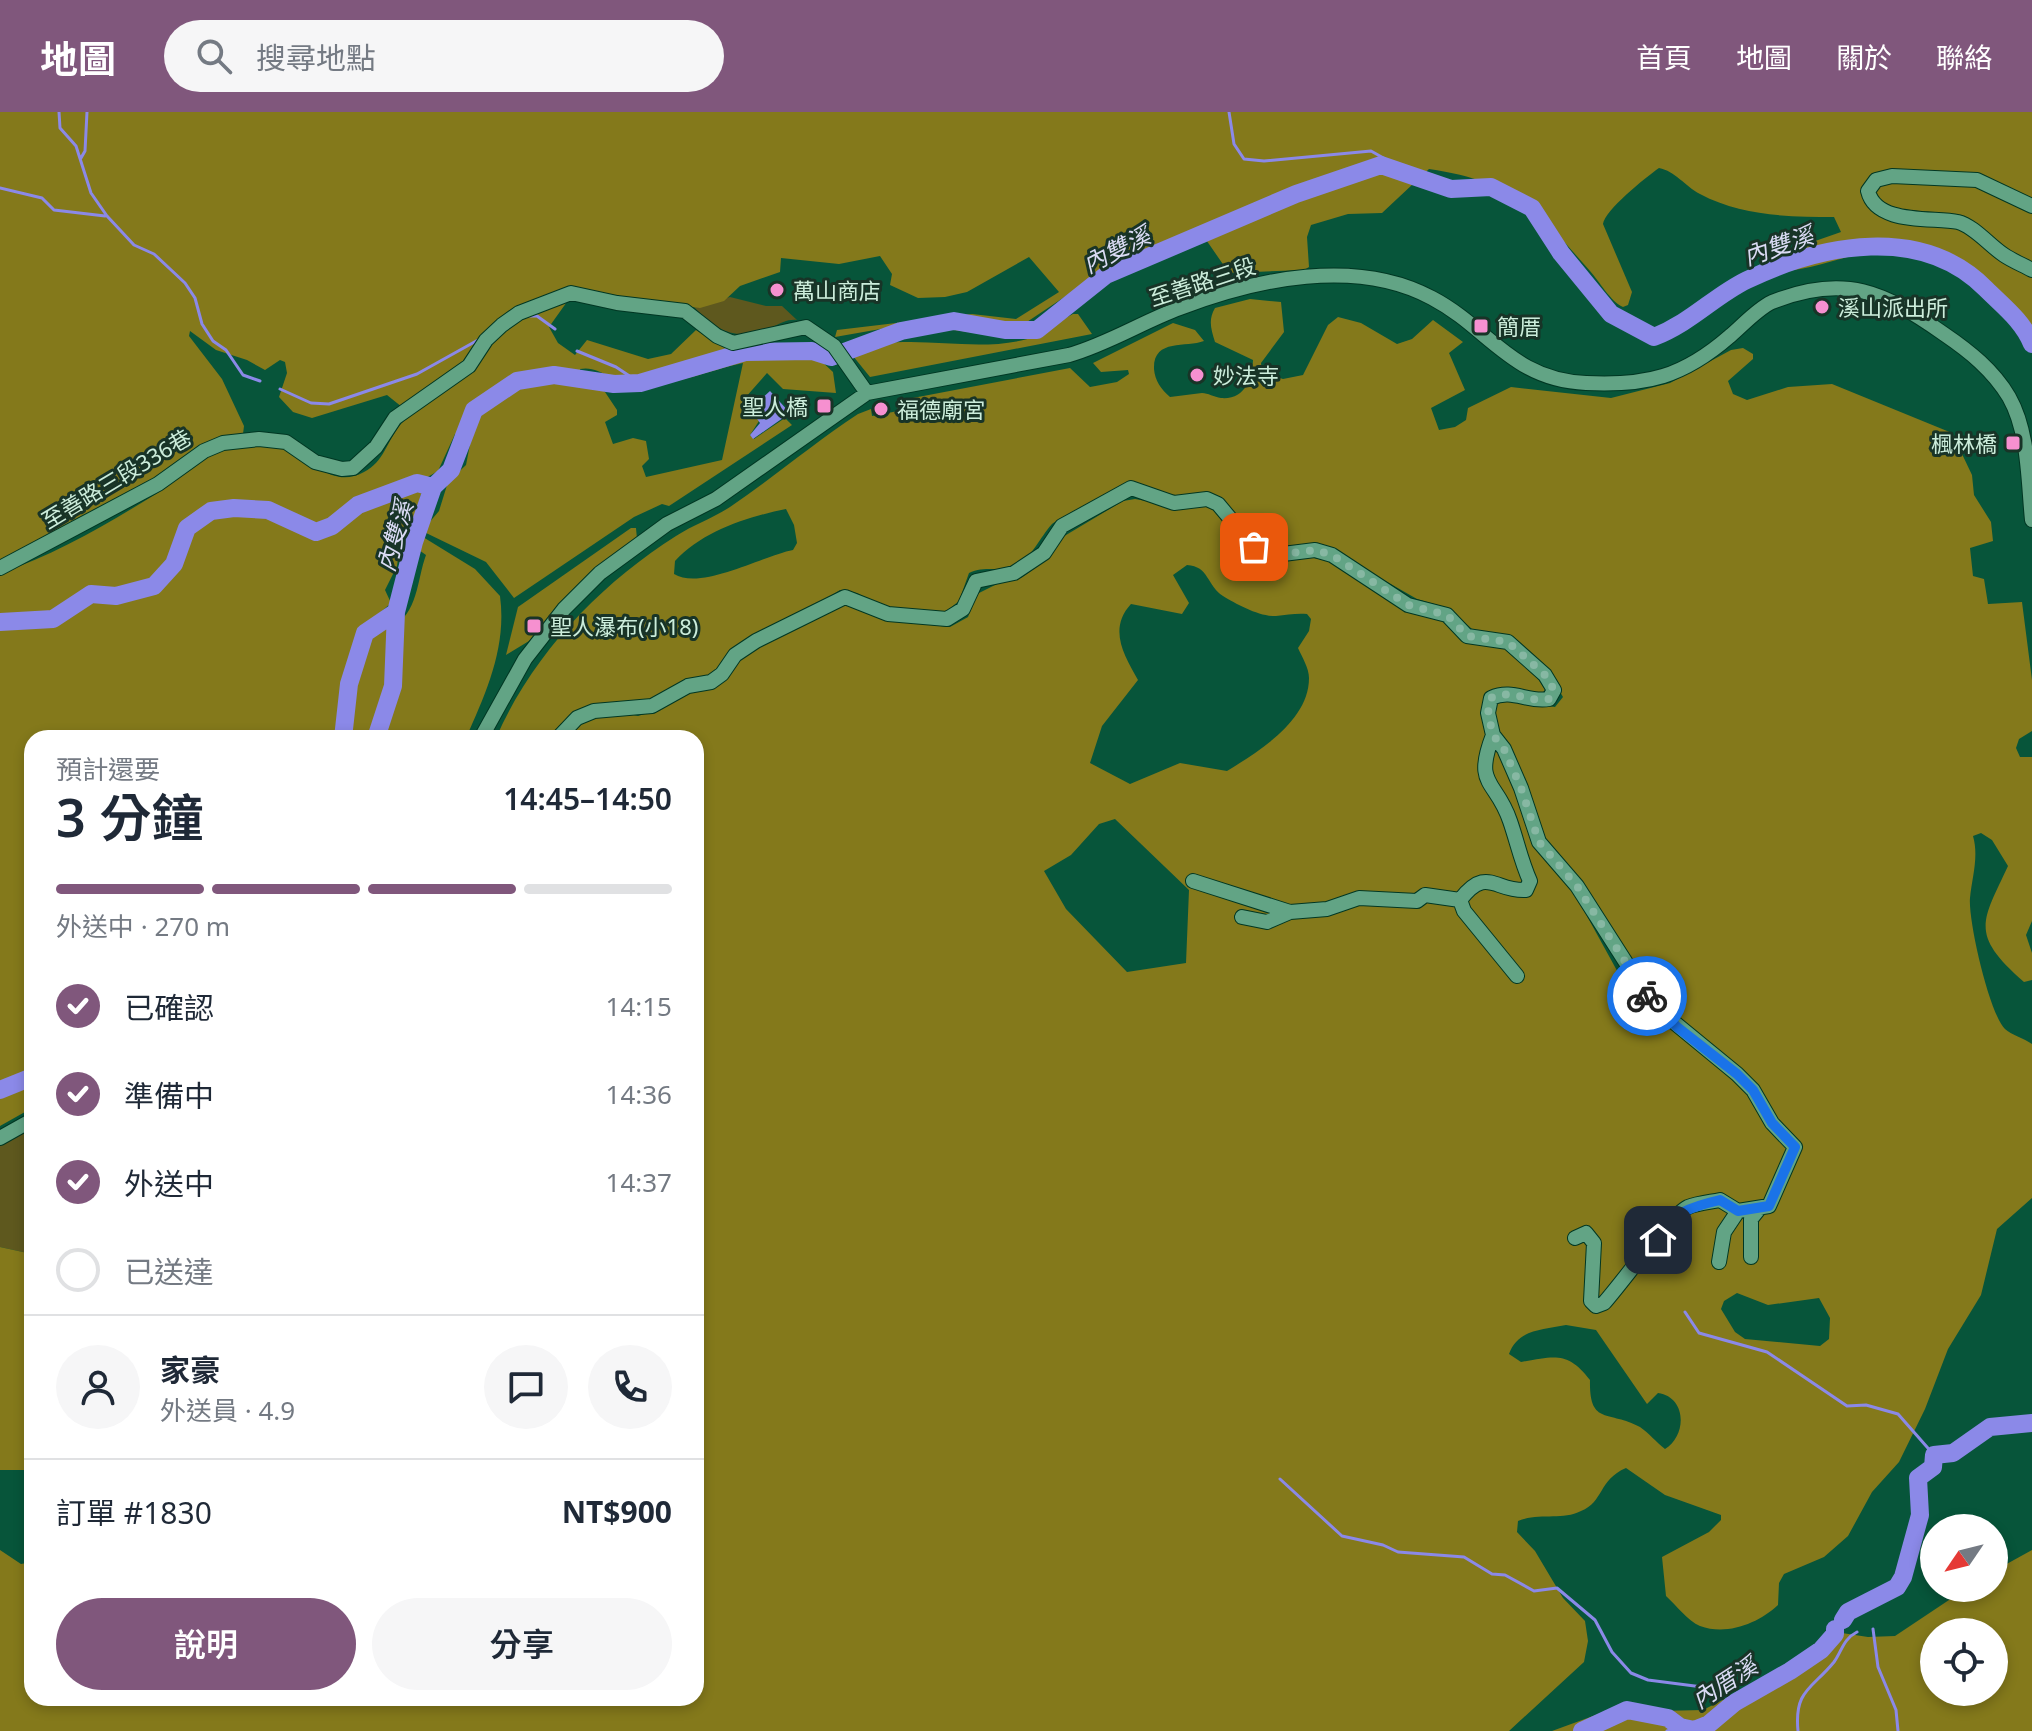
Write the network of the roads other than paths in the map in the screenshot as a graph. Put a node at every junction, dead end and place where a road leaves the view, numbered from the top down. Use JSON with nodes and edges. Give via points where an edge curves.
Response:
{"nodes":[{"id":1,"x":2032,"y":206,"type":"edge"},
{"id":2,"x":2032,"y":270,"type":"edge"},
{"id":3,"x":867,"y":393,"type":"junction"},
{"id":4,"x":2031,"y":498,"type":"edge"},
{"id":5,"x":2032,"y":520,"type":"edge"},
{"id":6,"x":0,"y":568,"type":"edge"},
{"id":7,"x":485,"y":730,"type":"edge"},
{"id":8,"x":566,"y":730,"type":"edge"},
{"id":9,"x":1493,"y":735,"type":"junction"},
{"id":10,"x":1193,"y":881,"type":"dead end"},
{"id":11,"x":1460,"y":900,"type":"junction"},
{"id":12,"x":1290,"y":912,"type":"junction"},
{"id":13,"x":1242,"y":917,"type":"dead end"},
{"id":14,"x":1517,"y":976,"type":"dead end"},
{"id":15,"x":24,"y":1124,"type":"edge"},
{"id":16,"x":0,"y":1138,"type":"edge"},
{"id":17,"x":1759,"y":1209,"type":"junction"},
{"id":18,"x":1738,"y":1211,"type":"junction"},
{"id":19,"x":1575,"y":1238,"type":"dead end"},
{"id":20,"x":1751,"y":1257,"type":"dead end"},
{"id":21,"x":1719,"y":1262,"type":"dead end"}],
"edges":[{"from":1,"to":2,"type":"street","via":[[1977,180],[1892,176],[1876,180],[1868,191],[1873,204],[1884,210],[1961,223]]},
{"from":3,"to":4,"type":"street","name":"至善路三段","via":[[1069,355],[1239,288],[1317,276],[1396,282],[1457,313],[1525,368],[1579,383],[1620,385],[1660,379],[1696,364],[1767,304],[1806,290],[1837,288],[1898,302],[1979,360],[2010,398],[2025,447]]},
{"from":3,"to":6,"type":"street","name":"至善路三段336巷","via":[[834,346],[806,327],[733,343],[685,311],[571,293],[502,325],[469,366],[395,418],[353,468],[315,462],[286,442],[223,443]]},
{"from":3,"to":7,"type":"street","name":"至善路三段","via":[[600,573],[525,659]]},
{"from":4,"to":5,"type":"street","name":"至善路三段"},
{"from":8,"to":9,"type":"street","via":[[594,711],[652,706],[688,686],[711,682],[756,641],[845,597],[888,614],[947,619],[963,609],[976,581],[1014,573],[1044,553],[1062,526],[1131,488],[1174,503],[1207,499],[1218,504],[1254,547],[1275,555],[1315,550],[1332,555],[1408,605],[1447,615],[1467,636],[1508,642],[1554,690],[1549,699],[1539,701],[1511,692],[1491,698]]},
{"from":9,"to":11,"type":"street","via":[[1484,758],[1485,775],[1509,817],[1529,887],[1522,892],[1480,882]]},
{"from":9,"to":17,"type":"street","via":[[1521,788],[1539,842],[1577,886],[1653,1005],[1737,1074],[1795,1147],[1774,1201]]},
{"from":10,"to":12,"type":"street"},
{"from":11,"to":12,"type":"street","via":[[1425,895],[1417,901],[1359,898],[1327,909]]},
{"from":11,"to":14,"type":"street"},
{"from":12,"to":13,"type":"street","via":[[1267,922]]},
{"from":15,"to":16,"type":"street"},
{"from":17,"to":18,"type":"street"},
{"from":17,"to":20,"type":"street","via":[[1751,1219]]},
{"from":18,"to":19,"type":"street","via":[[1720,1200],[1688,1207],[1596,1306],[1589,1290],[1594,1243],[1586,1233]]},
{"from":18,"to":21,"type":"street","via":[[1724,1232]]}]}
